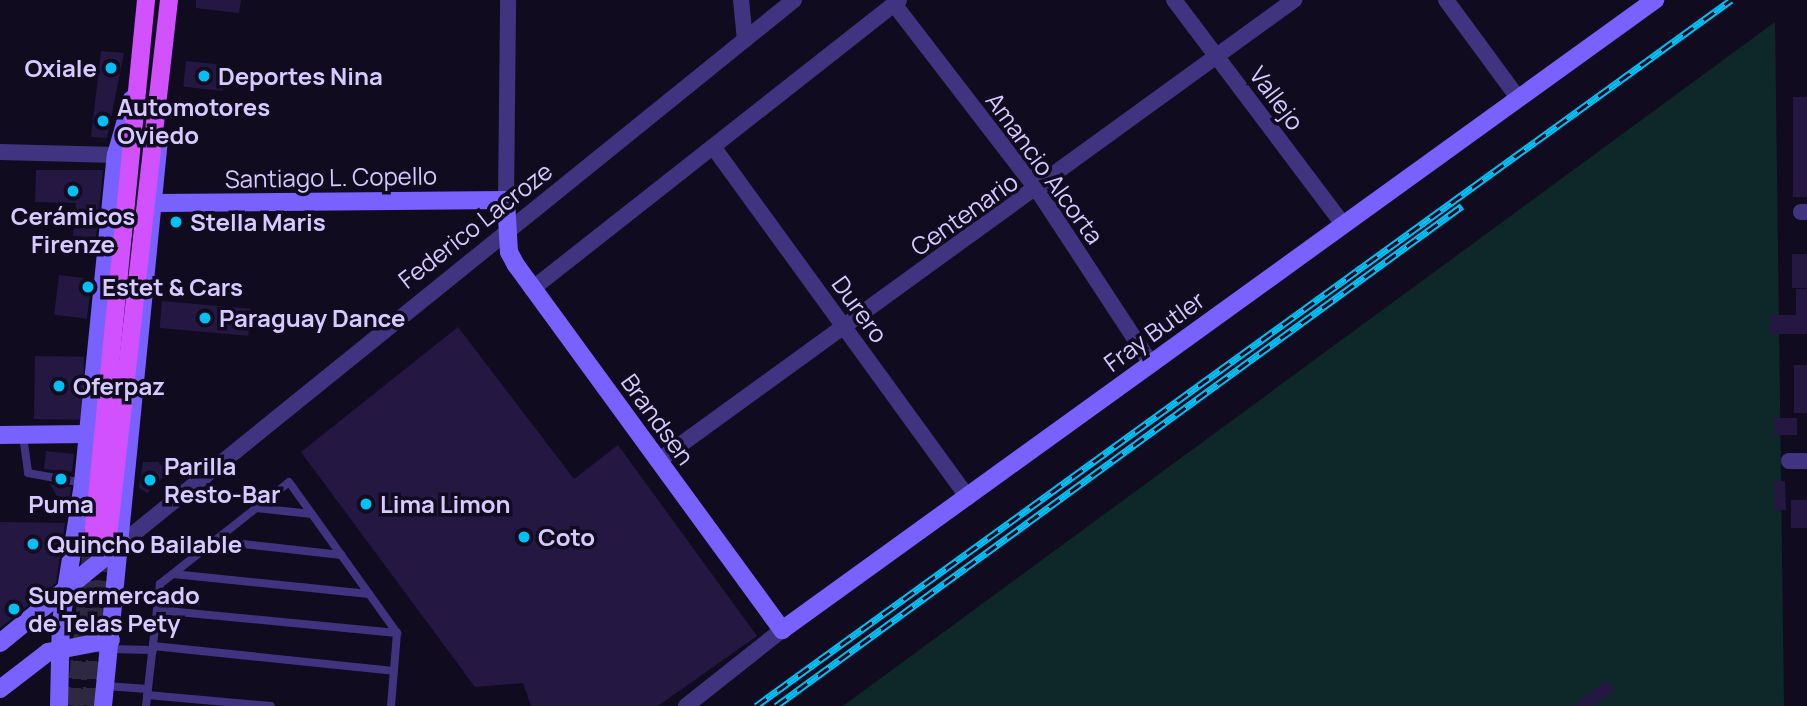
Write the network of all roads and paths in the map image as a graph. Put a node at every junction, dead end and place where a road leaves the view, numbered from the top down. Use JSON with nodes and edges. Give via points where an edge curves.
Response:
{"nodes":[{"id":1,"x":146,"y":0,"type":"edge"},
{"id":2,"x":169,"y":0,"type":"edge"},
{"id":3,"x":508,"y":0,"type":"edge"},
{"id":4,"x":741,"y":0,"type":"edge"},
{"id":5,"x":794,"y":0,"type":"edge"},
{"id":6,"x":1174,"y":0,"type":"edge"},
{"id":7,"x":1294,"y":0,"type":"edge"},
{"id":8,"x":1446,"y":0,"type":"edge"},
{"id":9,"x":1655,"y":0,"type":"edge"},
{"id":10,"x":896,"y":2,"type":"edge"},
{"id":11,"x":745,"y":40,"type":"junction"},
{"id":12,"x":1217,"y":57,"type":"junction"},
{"id":13,"x":156,"y":83,"type":"junction"},
{"id":14,"x":135,"y":85,"type":"junction"},
{"id":15,"x":1518,"y":98,"type":"junction"},
{"id":16,"x":715,"y":148,"type":"junction"},
{"id":17,"x":0,"y":152,"type":"edge"},
{"id":18,"x":116,"y":155,"type":"junction"},
{"id":19,"x":1038,"y":191,"type":"junction"},
{"id":20,"x":506,"y":200,"type":"junction"},
{"id":21,"x":156,"y":203,"type":"junction"},
{"id":22,"x":1343,"y":224,"type":"junction"},
{"id":23,"x":506,"y":232,"type":"junction"},
{"id":24,"x":532,"y":289,"type":"junction"},
{"id":25,"x":843,"y":325,"type":"junction"},
{"id":26,"x":1151,"y":364,"type":"junction"},
{"id":27,"x":87,"y":434,"type":"junction"},
{"id":28,"x":0,"y":435,"type":"edge"},
{"id":29,"x":23,"y":436,"type":"junction"},
{"id":30,"x":658,"y":461,"type":"junction"},
{"id":31,"x":1789,"y":461,"type":"dead end"},
{"id":32,"x":1807,"y":461,"type":"edge"},
{"id":33,"x":83,"y":483,"type":"junction"},
{"id":34,"x":968,"y":497,"type":"junction"},
{"id":35,"x":256,"y":508,"type":"junction"},
{"id":36,"x":312,"y":514,"type":"junction"},
{"id":37,"x":108,"y":539,"type":"junction"},
{"id":38,"x":215,"y":541,"type":"junction"},
{"id":39,"x":341,"y":555,"type":"junction"},
{"id":40,"x":173,"y":574,"type":"junction"},
{"id":41,"x":369,"y":594,"type":"junction"},
{"id":42,"x":65,"y":595,"type":"junction"},
{"id":43,"x":158,"y":610,"type":"junction"},
{"id":44,"x":782,"y":630,"type":"junction"},
{"id":45,"x":397,"y":633,"type":"junction"},
{"id":46,"x":0,"y":643,"type":"edge"},
{"id":47,"x":110,"y":644,"type":"junction"},
{"id":48,"x":60,"y":648,"type":"junction"},
{"id":49,"x":153,"y":648,"type":"junction"},
{"id":50,"x":394,"y":671,"type":"junction"},
{"id":51,"x":106,"y":686,"type":"junction"},
{"id":52,"x":0,"y":689,"type":"edge"},
{"id":53,"x":148,"y":692,"type":"junction"},
{"id":54,"x":59,"y":706,"type":"edge"},
{"id":55,"x":103,"y":706,"type":"edge"},
{"id":56,"x":146,"y":706,"type":"edge"},
{"id":57,"x":271,"y":706,"type":"edge"},
{"id":58,"x":391,"y":706,"type":"edge"},
{"id":59,"x":686,"y":706,"type":"edge"}],
"edges":[{"from":1,"to":14,"type":"main road"},
{"from":2,"to":13,"type":"main road"},
{"from":3,"to":20,"type":"street"},
{"from":4,"to":11,"type":"street"},
{"from":5,"to":11,"type":"street","name":"Federico Lacroze"},
{"from":6,"to":12,"type":"street","name":"Vallejo"},
{"from":7,"to":12,"type":"street","name":"Centenario"},
{"from":8,"to":15,"type":"street"},
{"from":9,"to":15,"type":"street","name":"Fray Butler"},
{"from":10,"to":16,"type":"street"},
{"from":10,"to":19,"type":"street","name":"Amancio Alcorta"},
{"from":11,"to":23,"type":"street","name":"Federico Lacroze"},
{"from":12,"to":19,"type":"street","name":"Centenario"},
{"from":12,"to":22,"type":"street","name":"Vallejo"},
{"from":13,"to":21,"type":"street"},
{"from":13,"to":37,"type":"main road"},
{"from":14,"to":18,"type":"street"},
{"from":14,"to":37,"type":"main road"},
{"from":15,"to":22,"type":"street","name":"Fray Butler"},
{"from":16,"to":24,"type":"street"},
{"from":16,"to":25,"type":"street","name":"Durero"},
{"from":17,"to":18,"type":"street"},
{"from":18,"to":27,"type":"street"},
{"from":19,"to":25,"type":"street","name":"Centenario"},
{"from":19,"to":26,"type":"street","name":"Amancio Alcorta"},
{"from":20,"to":21,"type":"street","name":"Santiago L. Copello"},
{"from":20,"to":23,"type":"street","name":"Brandsen"},
{"from":21,"to":37,"type":"street"},
{"from":22,"to":26,"type":"street","name":"Fray Butler"},
{"from":23,"to":24,"type":"street","name":"Brandsen","via":[[509,252]]},
{"from":23,"to":37,"type":"street","name":"Federico Lacroze"},
{"from":24,"to":30,"type":"street","name":"Brandsen"},
{"from":25,"to":30,"type":"street","name":"Centenario"},
{"from":25,"to":34,"type":"street","name":"Durero"},
{"from":26,"to":34,"type":"street","name":"Fray Butler"},
{"from":27,"to":29,"type":"street"},
{"from":27,"to":33,"type":"street"},
{"from":28,"to":29,"type":"street"},
{"from":29,"to":33,"type":"lane","via":[[28,473]]},
{"from":30,"to":44,"type":"street","name":"Brandsen"},
{"from":31,"to":32,"type":"street"},
{"from":33,"to":42,"type":"street"},
{"from":34,"to":44,"type":"street","name":"Fray Butler"},
{"from":35,"to":36,"type":"lane"},
{"from":35,"to":36,"type":"lane","via":[[289,482]]},
{"from":35,"to":38,"type":"lane"},
{"from":36,"to":39,"type":"lane"},
{"from":37,"to":42,"type":"street"},
{"from":37,"to":47,"type":"street"},
{"from":38,"to":39,"type":"lane"},
{"from":38,"to":40,"type":"lane"},
{"from":39,"to":41,"type":"lane"},
{"from":40,"to":41,"type":"lane"},
{"from":40,"to":43,"type":"lane","via":[[160,584]]},
{"from":41,"to":45,"type":"lane"},
{"from":42,"to":46,"type":"street"},
{"from":42,"to":48,"type":"street"},
{"from":43,"to":45,"type":"lane"},
{"from":43,"to":49,"type":"lane"},
{"from":44,"to":59,"type":"street","name":"Fray Butler"},
{"from":45,"to":50,"type":"lane"},
{"from":47,"to":48,"type":"street"},
{"from":47,"to":49,"type":"lane"},
{"from":47,"to":51,"type":"street"},
{"from":48,"to":52,"type":"street"},
{"from":48,"to":54,"type":"street"},
{"from":49,"to":50,"type":"lane"},
{"from":49,"to":53,"type":"lane"},
{"from":50,"to":58,"type":"lane"},
{"from":51,"to":53,"type":"lane"},
{"from":51,"to":55,"type":"street"},
{"from":53,"to":56,"type":"lane"},
{"from":53,"to":57,"type":"lane"}]}
